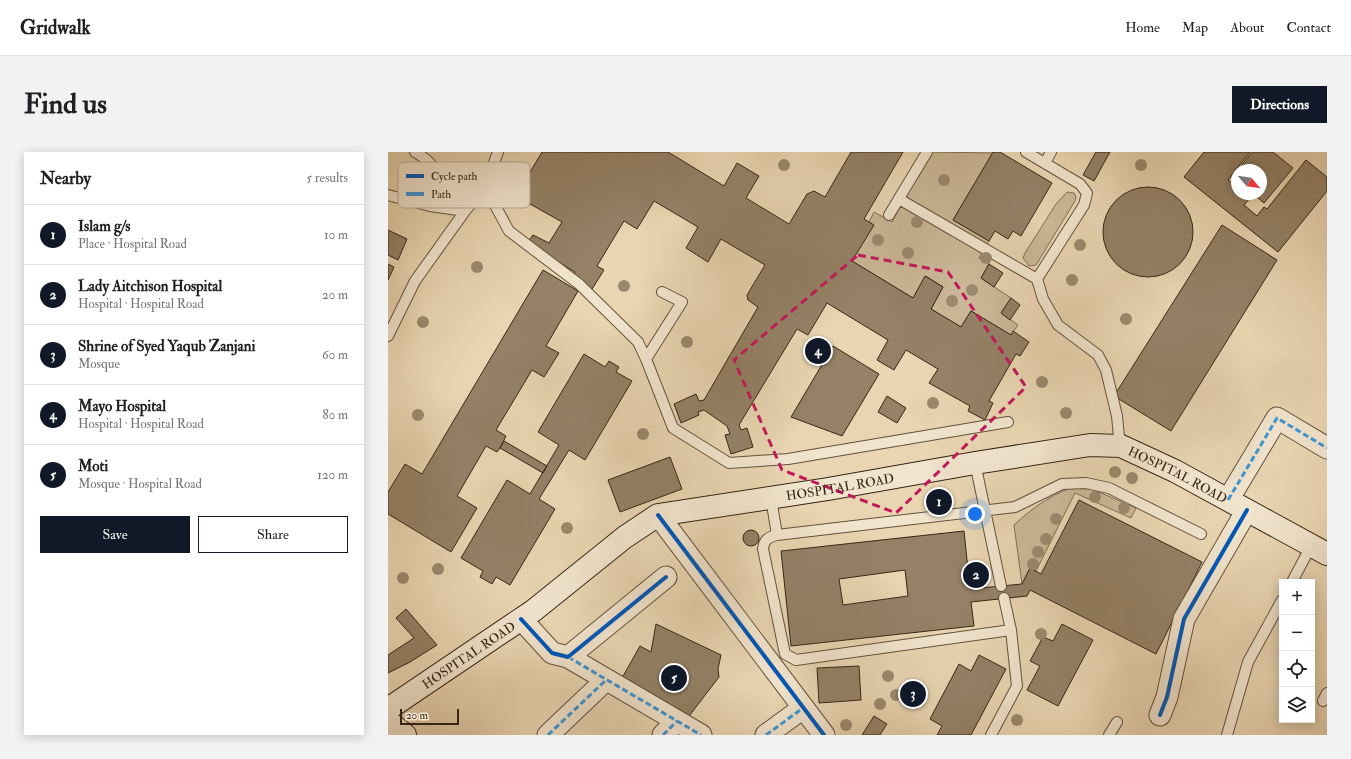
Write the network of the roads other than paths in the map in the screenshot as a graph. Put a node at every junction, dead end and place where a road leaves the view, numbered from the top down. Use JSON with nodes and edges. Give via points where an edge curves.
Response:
{"nodes":[{"id":1,"x":415,"y":152,"type":"edge"},
{"id":2,"x":498,"y":152,"type":"edge"},
{"id":3,"x":927,"y":152,"type":"edge"},
{"id":4,"x":1026,"y":152,"type":"edge"},
{"id":5,"x":1051,"y":152,"type":"edge"},
{"id":6,"x":430,"y":162,"type":"edge"},
{"id":7,"x":495,"y":162,"type":"edge"},
{"id":8,"x":1045,"y":162,"type":"junction"},
{"id":9,"x":388,"y":195,"type":"edge"},
{"id":10,"x":398,"y":198,"type":"edge"},
{"id":11,"x":899,"y":199,"type":"junction"},
{"id":12,"x":444,"y":208,"type":"edge"},
{"id":13,"x":468,"y":208,"type":"edge"},
{"id":14,"x":497,"y":208,"type":"edge"},
{"id":15,"x":465,"y":211,"type":"junction"},
{"id":16,"x":888,"y":215,"type":"dead end"},
{"id":17,"x":1037,"y":279,"type":"junction"},
{"id":18,"x":662,"y":292,"type":"dead end"},
{"id":19,"x":388,"y":336,"type":"edge"},
{"id":20,"x":646,"y":359,"type":"junction"},
{"id":21,"x":1008,"y":422,"type":"dead end"},
{"id":22,"x":1122,"y":446,"type":"junction"},
{"id":23,"x":1327,"y":448,"type":"edge"},
{"id":24,"x":975,"y":463,"type":"junction"},
{"id":25,"x":771,"y":498,"type":"junction"},
{"id":26,"x":1228,"y":500,"type":"junction"},
{"id":27,"x":985,"y":510,"type":"junction"},
{"id":28,"x":1247,"y":510,"type":"junction"},
{"id":29,"x":658,"y":515,"type":"junction"},
{"id":30,"x":1201,"y":534,"type":"dead end"},
{"id":31,"x":776,"y":535,"type":"junction"},
{"id":32,"x":1319,"y":550,"type":"edge"},
{"id":33,"x":666,"y":577,"type":"dead end"},
{"id":34,"x":1295,"y":579,"type":"edge"},
{"id":35,"x":1001,"y":586,"type":"dead end"},
{"id":36,"x":1004,"y":598,"type":"dead end"},
{"id":37,"x":1279,"y":605,"type":"edge"},
{"id":38,"x":521,"y":619,"type":"junction"},
{"id":39,"x":1011,"y":630,"type":"junction"},
{"id":40,"x":568,"y":657,"type":"junction"},
{"id":41,"x":606,"y":680,"type":"junction"},
{"id":42,"x":803,"y":708,"type":"junction"},
{"id":43,"x":388,"y":709,"type":"edge"},
{"id":44,"x":1160,"y":715,"type":"dead end"},
{"id":45,"x":388,"y":721,"type":"edge"},
{"id":46,"x":1117,"y":722,"type":"dead end"},
{"id":47,"x":670,"y":728,"type":"edge"},
{"id":48,"x":405,"y":735,"type":"edge"},
{"id":49,"x":548,"y":735,"type":"edge"},
{"id":50,"x":701,"y":735,"type":"edge"},
{"id":51,"x":766,"y":735,"type":"edge"},
{"id":52,"x":824,"y":735,"type":"edge"},
{"id":53,"x":991,"y":735,"type":"edge"},
{"id":54,"x":1109,"y":735,"type":"edge"},
{"id":55,"x":1227,"y":735,"type":"edge"}],
"edges":[{"from":1,"to":6,"type":"lane"},
{"from":2,"to":7,"type":"lane"},
{"from":3,"to":11,"type":"lane"},
{"from":4,"to":8,"type":"lane"},
{"from":5,"to":8,"type":"lane"},
{"from":8,"to":17,"type":"lane","via":[[1080,184],[1087,193],[1084,205]]},
{"from":9,"to":10,"type":"lane"},
{"from":11,"to":16,"type":"lane"},
{"from":11,"to":17,"type":"lane"},
{"from":12,"to":15,"type":"lane"},
{"from":13,"to":15,"type":"lane"},
{"from":14,"to":20,"type":"lane","via":[[509,231],[579,284],[638,342]]},
{"from":15,"to":19,"type":"lane","via":[[415,281]]},
{"from":17,"to":22,"type":"lane","via":[[1043,299],[1058,325],[1098,355],[1106,370]]},
{"from":18,"to":20,"type":"lane","via":[[682,302]]},
{"from":20,"to":21,"type":"lane","via":[[673,428],[729,463],[788,459]]},
{"from":22,"to":24,"type":"main road","name":"HOSPITAL ROAD","via":[[1090,445]]},
{"from":22,"to":26,"type":"main road","name":"HOSPITAL ROAD"},
{"from":23,"to":26,"type":"street","via":[[1277,418]]},
{"from":24,"to":25,"type":"main road","name":"HOSPITAL ROAD"},
{"from":24,"to":27,"type":"lane"},
{"from":25,"to":29,"type":"main road","name":"HOSPITAL ROAD"},
{"from":25,"to":31,"type":"lane"},
{"from":26,"to":28,"type":"main road","name":"HOSPITAL ROAD"},
{"from":27,"to":30,"type":"lane","via":[[1015,507],[1062,484],[1086,483],[1108,488]]},
{"from":27,"to":31,"type":"lane"},
{"from":27,"to":35,"type":"lane"},
{"from":28,"to":32,"type":"main road","name":"HOSPITAL ROAD"},
{"from":28,"to":44,"type":"street","via":[[1184,619],[1167,697]]},
{"from":29,"to":38,"type":"main road","name":"HOSPITAL ROAD","via":[[625,536]]},
{"from":29,"to":42,"type":"street"},
{"from":31,"to":39,"type":"lane","via":[[766,539],[763,548],[785,654],[791,659]]},
{"from":32,"to":34,"type":"lane"},
{"from":33,"to":40,"type":"street"},
{"from":36,"to":39,"type":"lane"},
{"from":37,"to":55,"type":"lane","via":[[1248,662]]},
{"from":38,"to":40,"type":"street","via":[[552,653]]},
{"from":38,"to":43,"type":"main road","name":"HOSPITAL ROAD"},
{"from":39,"to":53,"type":"lane","via":[[1017,686]]},
{"from":40,"to":41,"type":"street"},
{"from":41,"to":47,"type":"street"},
{"from":41,"to":49,"type":"street"},
{"from":42,"to":51,"type":"street"},
{"from":42,"to":52,"type":"street"},
{"from":45,"to":48,"type":"main road"},
{"from":46,"to":54,"type":"lane"},
{"from":47,"to":50,"type":"street"}]}
